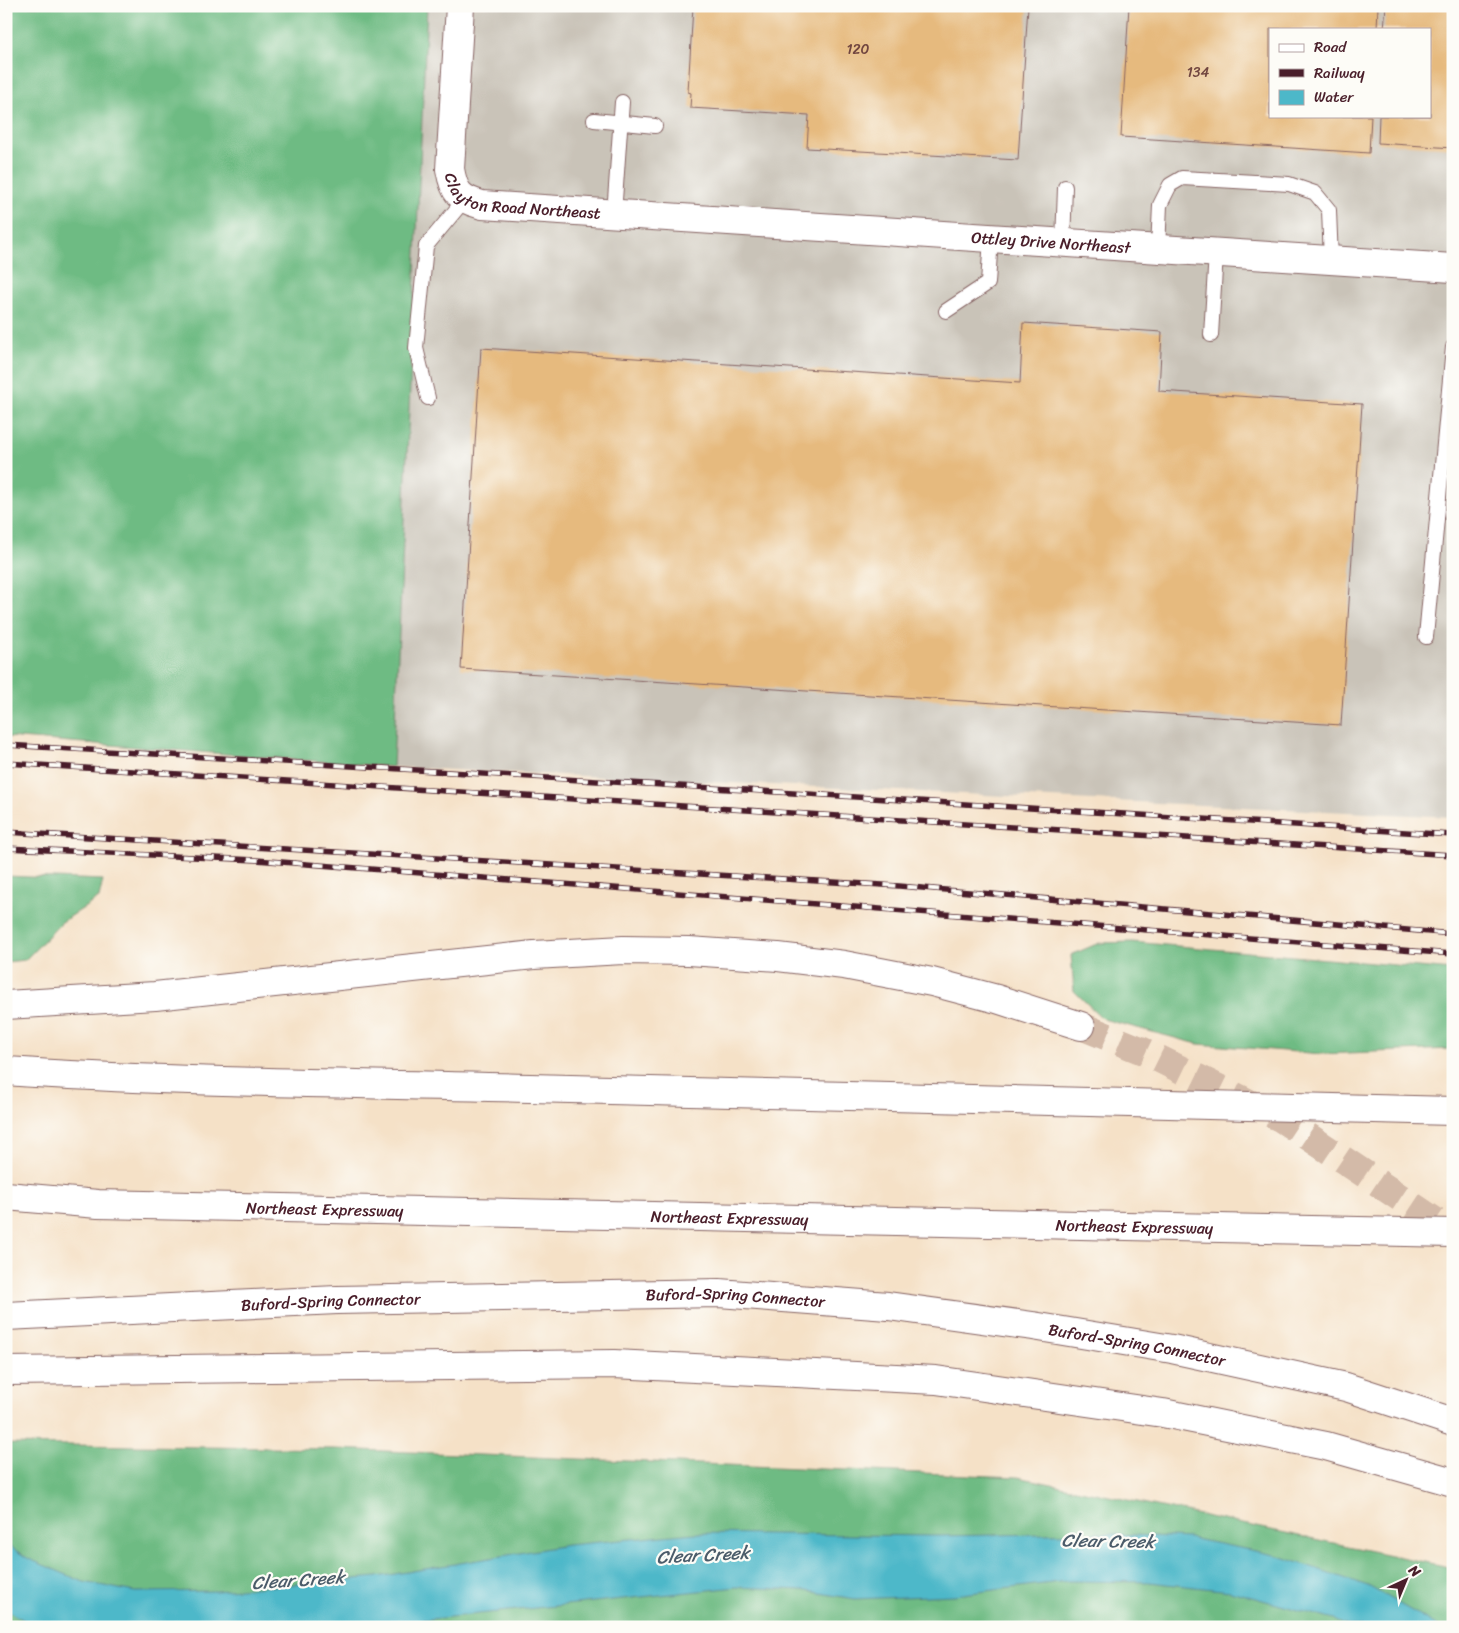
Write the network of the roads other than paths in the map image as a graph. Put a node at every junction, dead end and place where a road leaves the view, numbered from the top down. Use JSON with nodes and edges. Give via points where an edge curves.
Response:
{"nodes":[{"id":1,"x":460,"y":6,"type":"edge"},
{"id":2,"x":622,"y":102,"type":"dead end"},
{"id":3,"x":594,"y":120,"type":"dead end"},
{"id":4,"x":620,"y":122,"type":"junction"},
{"id":5,"x":655,"y":126,"type":"dead end"},
{"id":6,"x":1065,"y":187,"type":"dead end"},
{"id":7,"x":465,"y":199,"type":"junction"},
{"id":8,"x":614,"y":214,"type":"junction"},
{"id":9,"x":650,"y":216,"type":"joint"},
{"id":10,"x":991,"y":238,"type":"junction"},
{"id":11,"x":1063,"y":243,"type":"junction"},
{"id":12,"x":1158,"y":249,"type":"junction"},
{"id":13,"x":1216,"y":253,"type":"junction"},
{"id":14,"x":1332,"y":261,"type":"junction"},
{"id":15,"x":1453,"y":268,"type":"edge"},
{"id":16,"x":946,"y":311,"type":"dead end"},
{"id":17,"x":1211,"y":335,"type":"dead end"},
{"id":18,"x":1453,"y":347,"type":"edge"},
{"id":19,"x":428,"y":398,"type":"dead end"},
{"id":20,"x":1426,"y":637,"type":"dead end"},
{"id":21,"x":6,"y":1005,"type":"edge"},
{"id":22,"x":1081,"y":1026,"type":"tunnel mouth"},
{"id":23,"x":6,"y":1071,"type":"edge"},
{"id":24,"x":1453,"y":1111,"type":"edge"},
{"id":25,"x":6,"y":1196,"type":"edge"},
{"id":26,"x":1453,"y":1234,"type":"edge"},
{"id":27,"x":6,"y":1316,"type":"edge"},
{"id":28,"x":6,"y":1371,"type":"edge"},
{"id":29,"x":1453,"y":1422,"type":"edge"},
{"id":30,"x":1453,"y":1482,"type":"edge"}],
"edges":[{"from":1,"to":7,"type":"main road","name":"Clayton Road Northeast","via":[[450,169],[453,186]]},
{"from":2,"to":4,"type":"lane"},
{"from":3,"to":4,"type":"lane"},
{"from":4,"to":5,"type":"lane"},
{"from":4,"to":8,"type":"lane"},
{"from":6,"to":11,"type":"lane"},
{"from":7,"to":8,"type":"main road","name":"Clayton Road Northeast","via":[[482,205]]},
{"from":7,"to":19,"type":"lane","via":[[426,246],[416,348]]},
{"from":8,"to":9,"type":"main road","name":"Clayton Road Northeast"},
{"from":9,"to":10,"type":"main road","name":"Ottley Drive Northeast"},
{"from":10,"to":11,"type":"main road","name":"Ottley Drive Northeast"},
{"from":10,"to":16,"type":"lane","via":[[988,283]]},
{"from":11,"to":12,"type":"main road","name":"Ottley Drive Northeast"},
{"from":12,"to":13,"type":"main road","name":"Ottley Drive Northeast"},
{"from":12,"to":14,"type":"lane","via":[[1160,205],[1170,185],[1182,178],[1289,184],[1315,193],[1329,210]]},
{"from":13,"to":14,"type":"main road","name":"Ottley Drive Northeast"},
{"from":13,"to":17,"type":"lane"},
{"from":14,"to":15,"type":"main road","name":"Ottley Drive Northeast"},
{"from":18,"to":20,"type":"lane"},
{"from":21,"to":22,"type":"main road","via":[[155,996],[534,955],[689,950],[807,960],[932,982]]},
{"from":23,"to":24,"type":"main road","via":[[273,1083]]},
{"from":25,"to":26,"type":"main road","name":"Northeast Expressway","via":[[98,1204]]},
{"from":27,"to":29,"type":"main road","name":"Buford-Spring Connector","via":[[337,1300],[719,1293],[888,1306],[1163,1348],[1346,1387]]},
{"from":28,"to":30,"type":"main road","via":[[614,1364],[936,1380],[1172,1415],[1326,1446]]}]}
